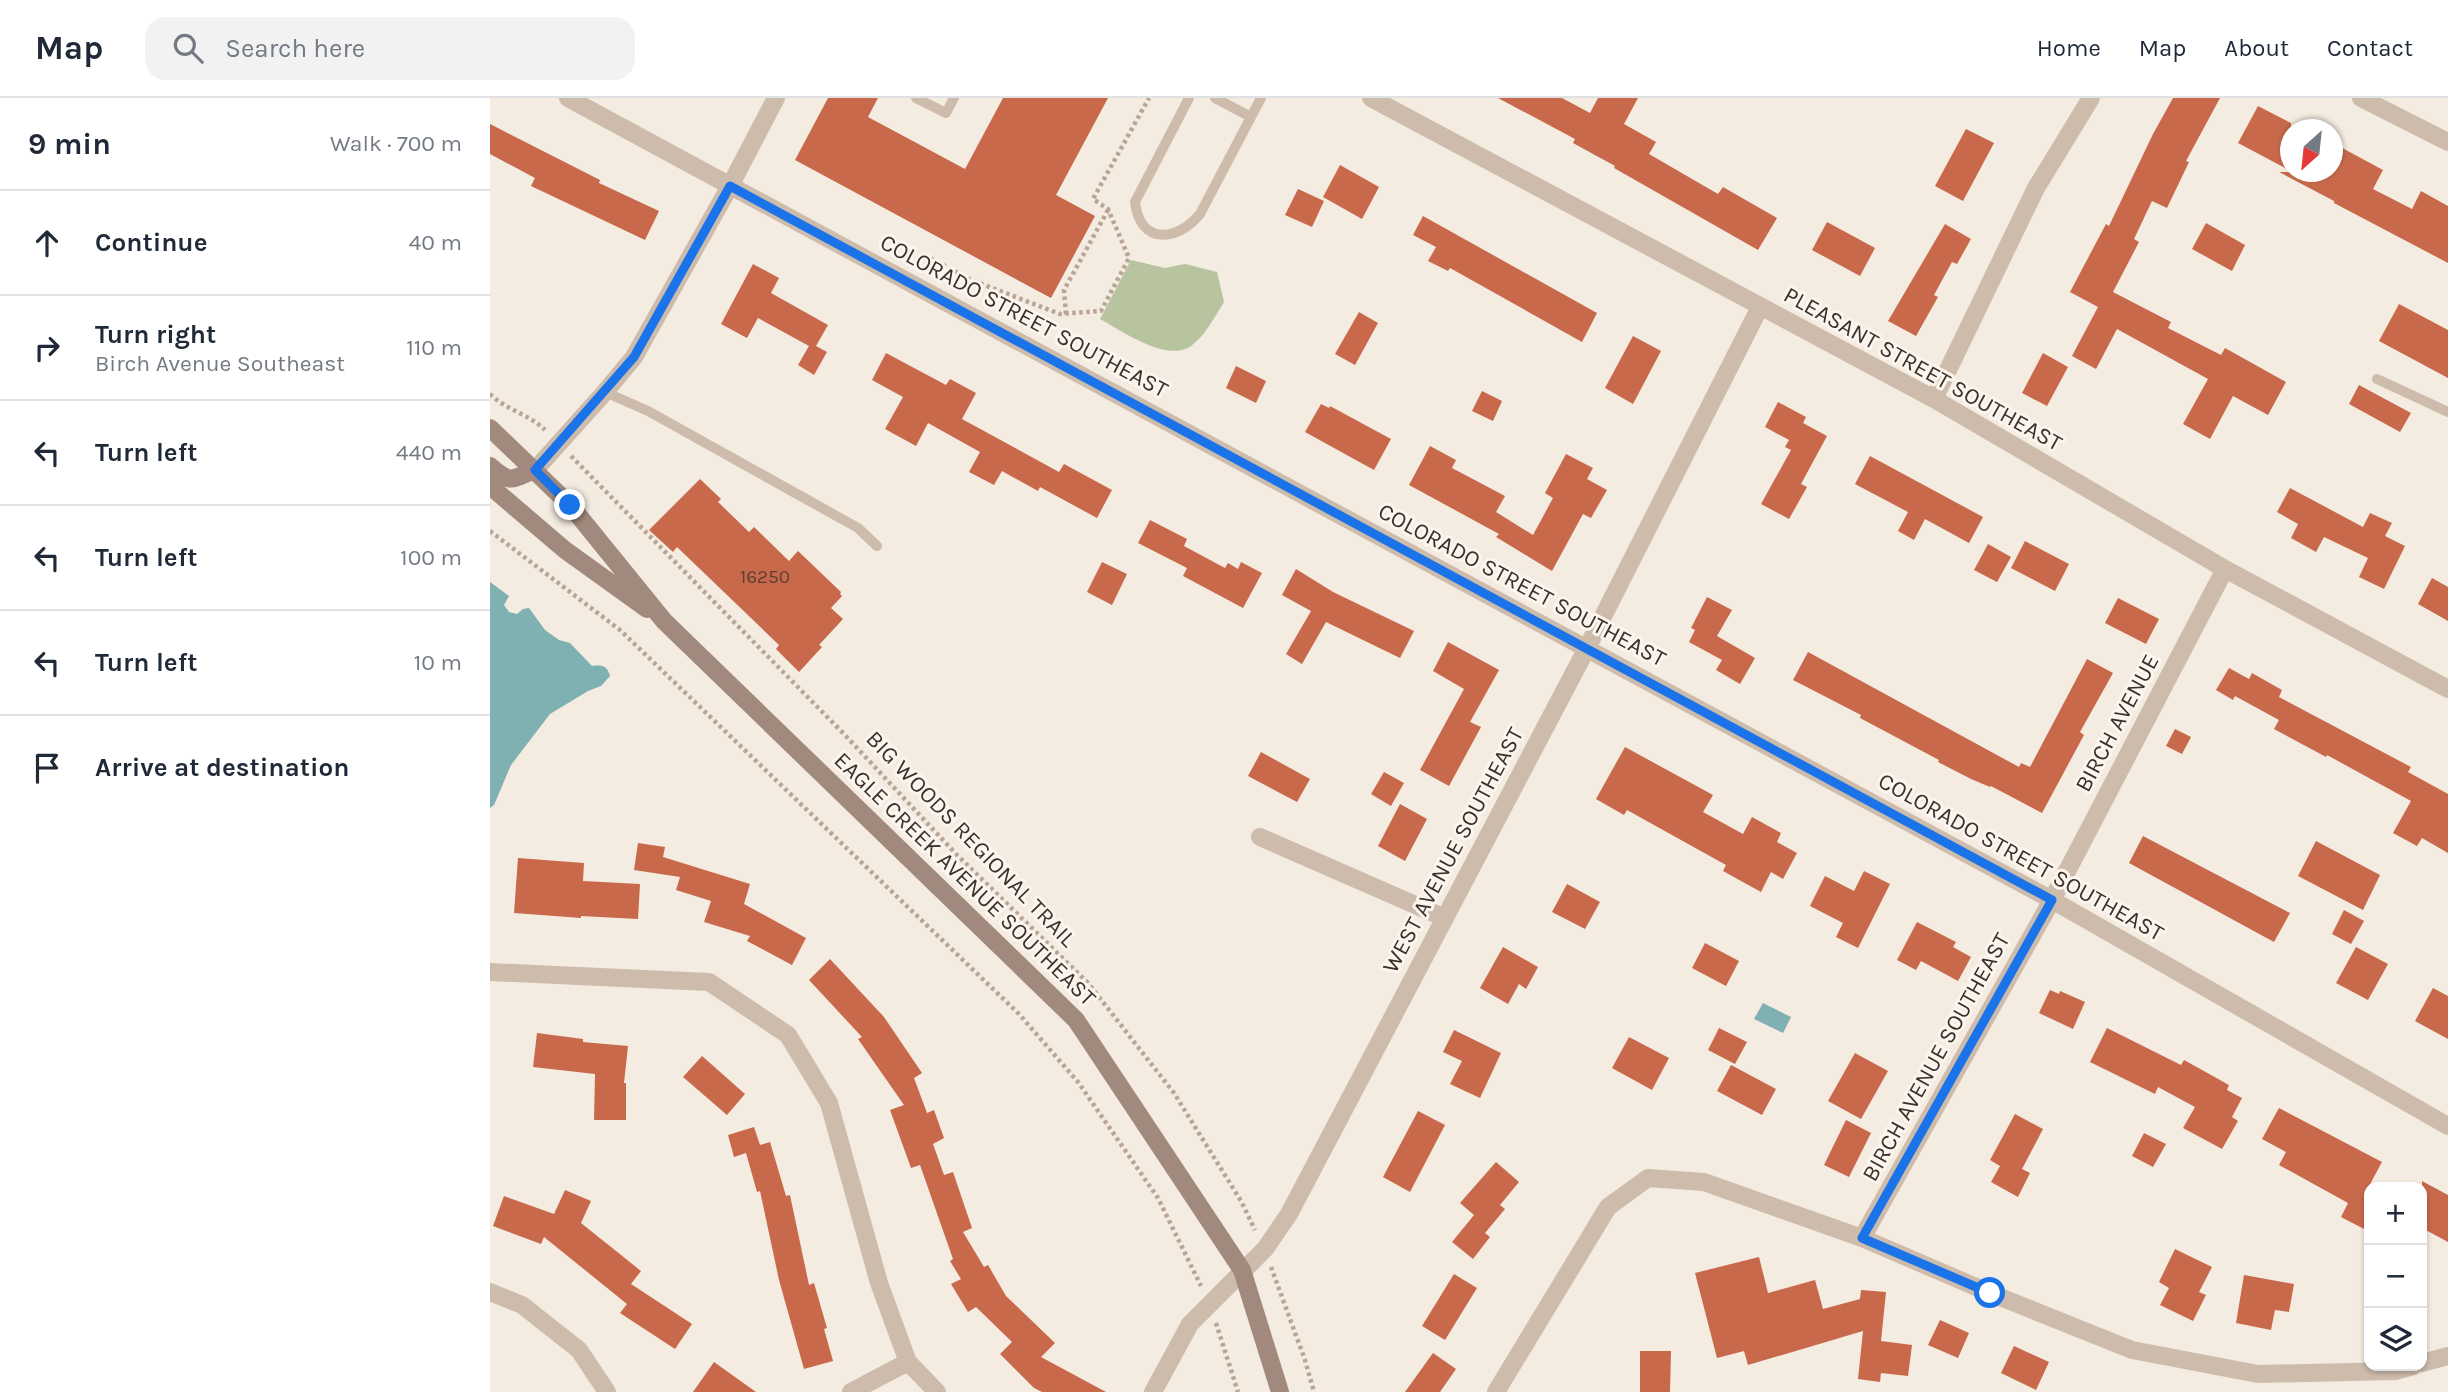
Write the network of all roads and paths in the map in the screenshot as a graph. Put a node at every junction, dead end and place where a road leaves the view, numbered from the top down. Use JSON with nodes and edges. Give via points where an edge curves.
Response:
{"nodes":[{"id":1,"x":568,"y":98,"type":"edge"},
{"id":2,"x":776,"y":98,"type":"edge"},
{"id":3,"x":916,"y":98,"type":"edge"},
{"id":4,"x":954,"y":98,"type":"edge"},
{"id":5,"x":1149,"y":98,"type":"edge"},
{"id":6,"x":1189,"y":98,"type":"edge"},
{"id":7,"x":1215,"y":98,"type":"edge"},
{"id":8,"x":1261,"y":98,"type":"edge"},
{"id":9,"x":1371,"y":98,"type":"edge"},
{"id":10,"x":2091,"y":98,"type":"edge"},
{"id":11,"x":2361,"y":98,"type":"edge"},
{"id":12,"x":1251,"y":117,"type":"junction"},
{"id":13,"x":2448,"y":142,"type":"edge"},
{"id":14,"x":730,"y":186,"type":"junction"},
{"id":15,"x":1108,"y":209,"type":"junction"},
{"id":16,"x":915,"y":285,"type":"junction"},
{"id":17,"x":1760,"y":307,"type":"junction"},
{"id":18,"x":1066,"y":314,"type":"junction"},
{"id":19,"x":2377,"y":379,"type":"dead end"},
{"id":20,"x":605,"y":392,"type":"junction"},
{"id":21,"x":490,"y":394,"type":"edge"},
{"id":22,"x":1934,"y":399,"type":"junction"},
{"id":23,"x":2448,"y":412,"type":"edge"},
{"id":24,"x":490,"y":428,"type":"edge"},
{"id":25,"x":559,"y":444,"type":"junction"},
{"id":26,"x":490,"y":467,"type":"edge"},
{"id":27,"x":535,"y":470,"type":"junction"},
{"id":28,"x":490,"y":486,"type":"edge"},
{"id":29,"x":490,"y":531,"type":"edge"},
{"id":30,"x":877,"y":546,"type":"dead end"},
{"id":31,"x":2225,"y":569,"type":"junction"},
{"id":32,"x":664,"y":621,"type":"junction"},
{"id":33,"x":1587,"y":648,"type":"junction"},
{"id":34,"x":2448,"y":689,"type":"edge"},
{"id":35,"x":1260,"y":837,"type":"dead end"},
{"id":36,"x":2052,"y":900,"type":"junction"},
{"id":37,"x":1445,"y":918,"type":"junction"},
{"id":38,"x":490,"y":972,"type":"edge"},
{"id":39,"x":2448,"y":1126,"type":"edge"},
{"id":40,"x":1862,"y":1238,"type":"junction"},
{"id":41,"x":1265,"y":1249,"type":"junction"},
{"id":42,"x":1242,"y":1270,"type":"junction"},
{"id":43,"x":490,"y":1292,"type":"edge"},
{"id":44,"x":1210,"y":1303,"type":"junction"},
{"id":45,"x":2448,"y":1356,"type":"edge"},
{"id":46,"x":908,"y":1362,"type":"junction"},
{"id":47,"x":2427,"y":1362,"type":"edge"},
{"id":48,"x":2395,"y":1371,"type":"edge"},
{"id":49,"x":607,"y":1392,"type":"edge"},
{"id":50,"x":851,"y":1392,"type":"edge"},
{"id":51,"x":937,"y":1392,"type":"edge"},
{"id":52,"x":1153,"y":1392,"type":"edge"},
{"id":53,"x":1238,"y":1392,"type":"edge"},
{"id":54,"x":1280,"y":1392,"type":"edge"},
{"id":55,"x":1314,"y":1392,"type":"edge"},
{"id":56,"x":1496,"y":1392,"type":"edge"}],
"edges":[{"from":1,"to":14,"type":"street","name":"COLORADO STREET SOUTHEAST"},
{"from":2,"to":14,"type":"street"},
{"from":3,"to":4,"type":"lane","via":[[946,113]]},
{"from":5,"to":15,"type":"path","via":[[1093,199]]},
{"from":6,"to":12,"type":"lane","via":[[1135,202],[1137,217],[1147,230],[1160,235],[1176,234],[1200,214]]},
{"from":7,"to":12,"type":"lane"},
{"from":8,"to":12,"type":"lane"},
{"from":9,"to":17,"type":"street","name":"PLEASANT STREET SOUTHEAST"},
{"from":10,"to":22,"type":"street","via":[[2036,188]]},
{"from":11,"to":13,"type":"street"},
{"from":14,"to":16,"type":"street","name":"COLORADO STREET SOUTHEAST"},
{"from":14,"to":20,"type":"street","via":[[634,357]]},
{"from":15,"to":18,"type":"path","via":[[1064,290]]},
{"from":15,"to":18,"type":"path","via":[[1129,258],[1101,311]]},
{"from":16,"to":18,"type":"path","via":[[930,258],[982,284]]},
{"from":16,"to":33,"type":"street","name":"COLORADO STREET SOUTHEAST"},
{"from":17,"to":22,"type":"street","name":"PLEASANT STREET SOUTHEAST"},
{"from":17,"to":33,"type":"street","name":"WEST AVENUE SOUTHEAST"},
{"from":19,"to":23,"type":"lane"},
{"from":20,"to":25,"type":"street"},
{"from":20,"to":30,"type":"lane","via":[[648,411],[859,528]]},
{"from":21,"to":25,"type":"path","name":"BIG WOODS REGIONAL TRAIL","via":[[537,423]]},
{"from":22,"to":31,"type":"street","name":"PLEASANT STREET SOUTHEAST"},
{"from":24,"to":27,"type":"main road","name":"EAGLE CREEK AVENUE SOUTHEAST"},
{"from":25,"to":27,"type":"street"},
{"from":25,"to":41,"type":"path","name":"BIG WOODS REGIONAL TRAIL","via":[[956,854],[1088,983],[1174,1093]]},
{"from":26,"to":27,"type":"main road","via":[[510,480]]},
{"from":27,"to":32,"type":"main road","name":"EAGLE CREEK AVENUE SOUTHEAST","via":[[570,505]]},
{"from":28,"to":32,"type":"main road","name":"EAGLE CREEK AVENUE SOUTHEAST","via":[[565,550]]},
{"from":29,"to":44,"type":"path","via":[[620,630],[1019,1014],[1078,1082],[1158,1198]]},
{"from":31,"to":34,"type":"street","name":"PLEASANT STREET SOUTHEAST"},
{"from":31,"to":36,"type":"street","name":"BIRCH AVENUE"},
{"from":32,"to":42,"type":"main road","name":"EAGLE CREEK AVENUE SOUTHEAST","via":[[1076,1020]]},
{"from":33,"to":36,"type":"street","name":"COLORADO STREET SOUTHEAST"},
{"from":33,"to":37,"type":"street","name":"WEST AVENUE SOUTHEAST"},
{"from":35,"to":37,"type":"street"},
{"from":36,"to":39,"type":"street","name":"COLORADO STREET SOUTHEAST"},
{"from":36,"to":40,"type":"street","name":"BIRCH AVENUE SOUTHEAST"},
{"from":37,"to":41,"type":"street","name":"WEST AVENUE SOUTHEAST","via":[[1289,1214]]},
{"from":38,"to":46,"type":"street","via":[[709,982],[788,1035],[829,1103],[879,1283]]},
{"from":40,"to":48,"type":"street","via":[[2132,1350],[2258,1374]]},
{"from":40,"to":56,"type":"street","via":[[1704,1182],[1648,1178],[1608,1207]]},
{"from":41,"to":42,"type":"street","name":"WEST AVENUE SOUTHEAST"},
{"from":41,"to":55,"type":"path","name":"BIG WOODS REGIONAL TRAIL"},
{"from":42,"to":44,"type":"street","name":"WEST AVENUE SOUTHEAST"},
{"from":42,"to":54,"type":"main road","name":"EAGLE CREEK AVENUE SOUTHEAST"},
{"from":43,"to":49,"type":"street","via":[[522,1305],[579,1350]]},
{"from":44,"to":52,"type":"street","name":"WEST AVENUE SOUTHEAST","via":[[1190,1324]]},
{"from":44,"to":53,"type":"path"},
{"from":45,"to":47,"type":"street"},
{"from":46,"to":50,"type":"street"},
{"from":46,"to":51,"type":"street"}]}
